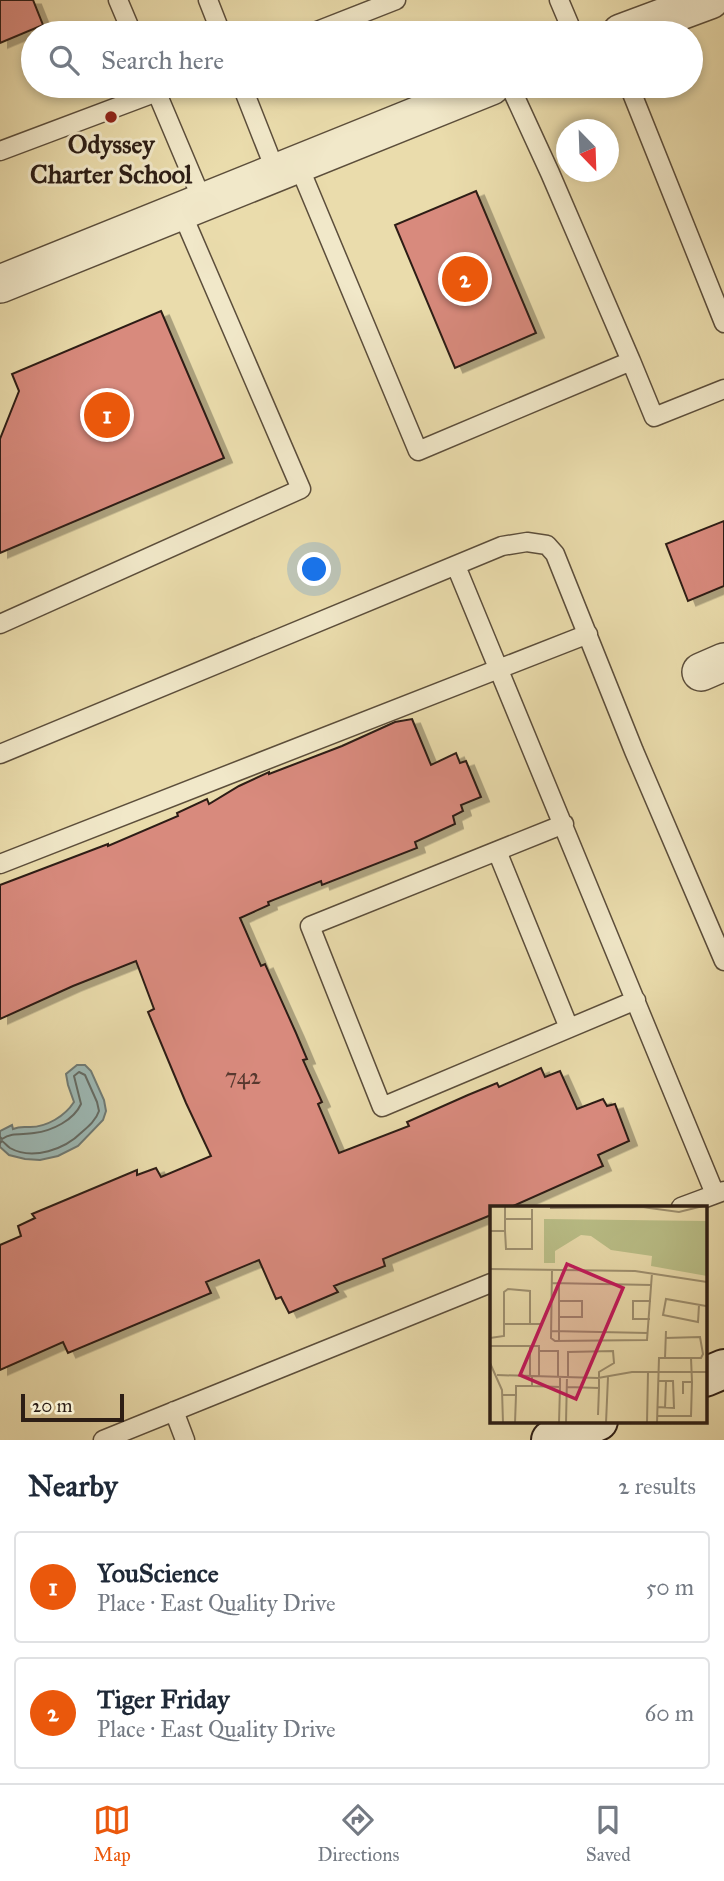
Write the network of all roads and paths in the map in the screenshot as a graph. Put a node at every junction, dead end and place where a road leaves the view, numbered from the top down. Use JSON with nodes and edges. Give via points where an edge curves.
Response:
{"nodes":[{"id":1,"x":118,"y":0,"type":"edge"},
{"id":2,"x":208,"y":0,"type":"edge"},
{"id":3,"x":396,"y":0,"type":"edge"},
{"id":4,"x":559,"y":0,"type":"edge"},
{"id":5,"x":710,"y":0,"type":"edge"},
{"id":6,"x":127,"y":21,"type":"edge"},
{"id":7,"x":216,"y":21,"type":"edge"},
{"id":8,"x":343,"y":21,"type":"edge"},
{"id":9,"x":568,"y":21,"type":"edge"},
{"id":10,"x":653,"y":21,"type":"edge"},
{"id":11,"x":132,"y":98,"type":"edge"},
{"id":12,"x":158,"y":98,"type":"edge"},
{"id":13,"x":249,"y":98,"type":"edge"},
{"id":14,"x":461,"y":98,"type":"edge"},
{"id":15,"x":516,"y":98,"type":"edge"},
{"id":16,"x":634,"y":98,"type":"edge"},
{"id":17,"x":0,"y":151,"type":"edge"},
{"id":18,"x":287,"y":168,"type":"junction"},
{"id":19,"x":192,"y":206,"type":"junction"},
{"id":20,"x":0,"y":284,"type":"edge"},
{"id":21,"x":724,"y":323,"type":"edge"},
{"id":22,"x":631,"y":361,"type":"junction"},
{"id":23,"x":724,"y":389,"type":"edge"},
{"id":24,"x":456,"y":566,"type":"junction"},
{"id":25,"x":0,"y":624,"type":"edge"},
{"id":26,"x":588,"y":634,"type":"junction"},
{"id":27,"x":500,"y":668,"type":"junction"},
{"id":28,"x":0,"y":754,"type":"edge"},
{"id":29,"x":564,"y":824,"type":"junction"},
{"id":30,"x":497,"y":851,"type":"junction"},
{"id":31,"x":0,"y":864,"type":"edge"},
{"id":32,"x":724,"y":961,"type":"edge"},
{"id":33,"x":636,"y":1000,"type":"junction"},
{"id":34,"x":569,"y":1028,"type":"junction"},
{"id":35,"x":720,"y":1192,"type":"edge"},
{"id":36,"x":684,"y":1206,"type":"edge"},
{"id":37,"x":490,"y":1283,"type":"edge"},
{"id":38,"x":724,"y":1369,"type":"edge"},
{"id":39,"x":706,"y":1377,"type":"edge"},
{"id":40,"x":174,"y":1411,"type":"junction"},
{"id":41,"x":595,"y":1422,"type":"edge"},
{"id":42,"x":103,"y":1440,"type":"edge"},
{"id":43,"x":185,"y":1440,"type":"edge"},
{"id":44,"x":551,"y":1440,"type":"edge"}],
"edges":[{"from":1,"to":6,"type":"lane"},
{"from":2,"to":7,"type":"lane"},
{"from":3,"to":8,"type":"lane"},
{"from":4,"to":9,"type":"lane"},
{"from":5,"to":10,"type":"street"},
{"from":11,"to":17,"type":"lane"},
{"from":12,"to":19,"type":"lane"},
{"from":13,"to":18,"type":"lane"},
{"from":14,"to":18,"type":"street"},
{"from":15,"to":22,"type":"lane"},
{"from":16,"to":21,"type":"lane"},
{"from":18,"to":19,"type":"street"},
{"from":18,"to":22,"type":"lane","via":[[418,451]]},
{"from":19,"to":20,"type":"street"},
{"from":19,"to":25,"type":"lane","via":[[301,489]]},
{"from":22,"to":23,"type":"lane","via":[[654,417]]},
{"from":24,"to":26,"type":"lane","via":[[502,546],[547,545],[555,554]]},
{"from":24,"to":27,"type":"lane"},
{"from":24,"to":28,"type":"lane"},
{"from":26,"to":27,"type":"lane"},
{"from":26,"to":32,"type":"lane"},
{"from":27,"to":29,"type":"lane"},
{"from":27,"to":31,"type":"lane"},
{"from":29,"to":30,"type":"lane"},
{"from":29,"to":33,"type":"lane"},
{"from":30,"to":34,"type":"lane"},
{"from":30,"to":34,"type":"lane","via":[[310,926],[382,1107]]},
{"from":33,"to":34,"type":"lane"},
{"from":33,"to":35,"type":"lane"},
{"from":35,"to":36,"type":"lane"},
{"from":37,"to":40,"type":"lane"},
{"from":38,"to":39,"type":"street"},
{"from":40,"to":42,"type":"lane"},
{"from":40,"to":43,"type":"lane"},
{"from":41,"to":44,"type":"street"}]}
